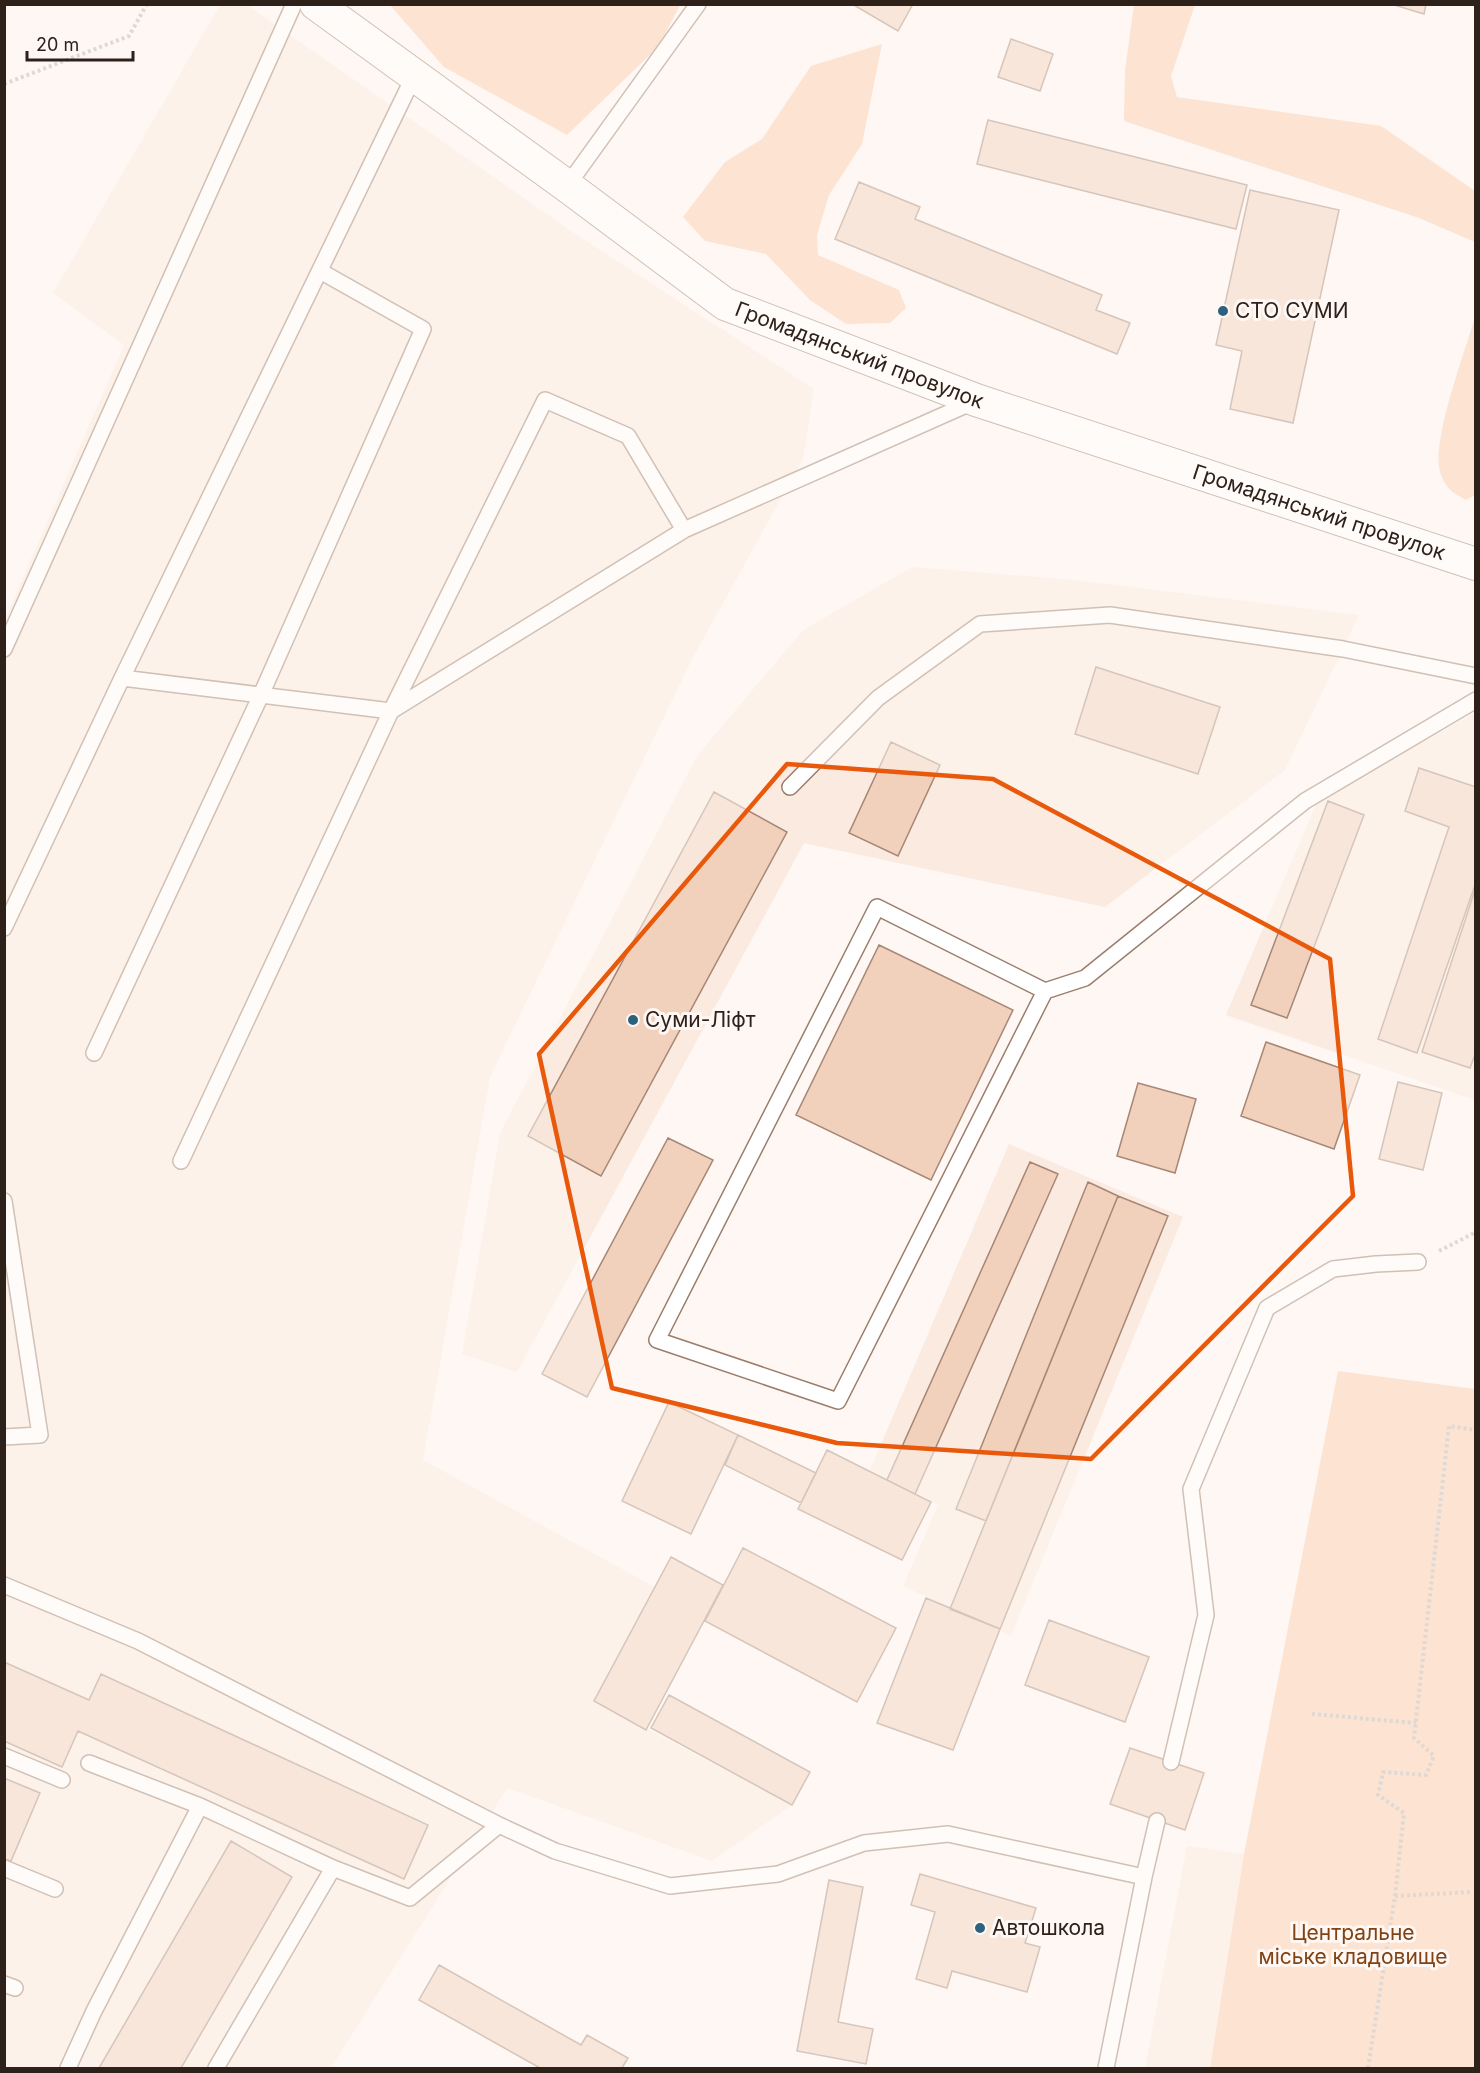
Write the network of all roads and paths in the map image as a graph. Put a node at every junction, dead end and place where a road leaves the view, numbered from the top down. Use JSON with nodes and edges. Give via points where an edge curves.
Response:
{"nodes":[{"id":1,"x":147,"y":4,"type":"edge"},
{"id":2,"x":294,"y":4,"type":"edge"},
{"id":3,"x":316,"y":4,"type":"edge"},
{"id":4,"x":698,"y":4,"type":"edge"},
{"id":5,"x":414,"y":76,"type":"junction"},
{"id":6,"x":4,"y":84,"type":"edge"},
{"id":7,"x":567,"y":186,"type":"junction"},
{"id":8,"x":320,"y":271,"type":"junction"},
{"id":9,"x":976,"y":400,"type":"junction"},
{"id":10,"x":684,"y":530,"type":"junction"},
{"id":11,"x":1475,"y":561,"type":"edge"},
{"id":12,"x":4,"y":649,"type":"edge"},
{"id":13,"x":1476,"y":676,"type":"edge"},
{"id":14,"x":122,"y":678,"type":"junction"},
{"id":15,"x":261,"y":695,"type":"junction"},
{"id":16,"x":1476,"y":700,"type":"edge"},
{"id":17,"x":390,"y":711,"type":"junction"},
{"id":18,"x":790,"y":787,"type":"dead end"},
{"id":19,"x":4,"y":928,"type":"edge"},
{"id":20,"x":1045,"y":991,"type":"junction"},
{"id":21,"x":94,"y":1053,"type":"dead end"},
{"id":22,"x":181,"y":1161,"type":"dead end"},
{"id":23,"x":4,"y":1201,"type":"edge"},
{"id":24,"x":1476,"y":1232,"type":"edge"},
{"id":25,"x":1418,"y":1262,"type":"joint"},
{"id":26,"x":1476,"y":1430,"type":"edge"},
{"id":27,"x":4,"y":1437,"type":"edge"},
{"id":28,"x":4,"y":1585,"type":"edge"},
{"id":29,"x":1312,"y":1714,"type":"dead end"},
{"id":30,"x":1416,"y":1723,"type":"junction"},
{"id":31,"x":4,"y":1756,"type":"edge"},
{"id":32,"x":1171,"y":1762,"type":"dead end"},
{"id":33,"x":89,"y":1763,"type":"dead end"},
{"id":34,"x":62,"y":1780,"type":"dead end"},
{"id":35,"x":200,"y":1806,"type":"junction"},
{"id":36,"x":1157,"y":1821,"type":"dead end"},
{"id":37,"x":499,"y":1825,"type":"junction"},
{"id":38,"x":4,"y":1868,"type":"edge"},
{"id":39,"x":333,"y":1868,"type":"junction"},
{"id":40,"x":1144,"y":1877,"type":"junction"},
{"id":41,"x":55,"y":1889,"type":"dead end"},
{"id":42,"x":1473,"y":1892,"type":"dead end"},
{"id":43,"x":1395,"y":1896,"type":"junction"},
{"id":44,"x":68,"y":2068,"type":"edge"},
{"id":45,"x":216,"y":2068,"type":"edge"},
{"id":46,"x":1106,"y":2068,"type":"edge"},
{"id":47,"x":1368,"y":2068,"type":"edge"}],
"edges":[{"from":1,"to":6,"type":"path","via":[[129,36]]},
{"from":2,"to":12,"type":"lane"},
{"from":3,"to":5,"type":"street","name":"Громадянський провулок"},
{"from":4,"to":7,"type":"lane"},
{"from":5,"to":7,"type":"street","name":"Громадянський провулок"},
{"from":5,"to":8,"type":"lane"},
{"from":7,"to":9,"type":"street","name":"Громадянський провулок","via":[[725,304]]},
{"from":8,"to":14,"type":"lane"},
{"from":8,"to":15,"type":"lane","via":[[423,329]]},
{"from":9,"to":10,"type":"lane"},
{"from":9,"to":11,"type":"street","name":"Громадянський провулок"},
{"from":10,"to":17,"type":"lane"},
{"from":10,"to":17,"type":"lane","via":[[628,436],[545,400]]},
{"from":13,"to":18,"type":"lane","via":[[1343,649],[1110,615],[980,624],[878,698]]},
{"from":14,"to":15,"type":"lane"},
{"from":14,"to":19,"type":"lane"},
{"from":15,"to":17,"type":"lane"},
{"from":15,"to":21,"type":"lane"},
{"from":16,"to":20,"type":"lane","via":[[1305,801],[1085,978]]},
{"from":17,"to":22,"type":"lane"},
{"from":20,"to":20,"type":"lane","via":[[877,907],[657,1340],[838,1401]]},
{"from":23,"to":27,"type":"lane","via":[[40,1435]]},
{"from":24,"to":25,"type":"path"},
{"from":25,"to":32,"type":"lane","via":[[1334,1269],[1267,1308],[1191,1489],[1206,1615]]},
{"from":26,"to":30,"type":"path","via":[[1449,1426]]},
{"from":28,"to":37,"type":"lane","via":[[138,1641]]},
{"from":29,"to":30,"type":"path"},
{"from":30,"to":43,"type":"path","via":[[1414,1738],[1434,1756],[1426,1775],[1383,1772],[1378,1795],[1404,1813]]},
{"from":31,"to":34,"type":"lane"},
{"from":33,"to":35,"type":"lane"},
{"from":35,"to":39,"type":"lane"},
{"from":35,"to":44,"type":"lane"},
{"from":36,"to":40,"type":"lane"},
{"from":37,"to":39,"type":"lane","via":[[410,1898]]},
{"from":37,"to":40,"type":"lane","via":[[555,1851],[670,1886],[778,1874],[864,1843],[948,1834]]},
{"from":38,"to":41,"type":"lane"},
{"from":39,"to":45,"type":"lane"},
{"from":40,"to":46,"type":"lane"},
{"from":42,"to":43,"type":"path"},
{"from":43,"to":47,"type":"path"}]}
